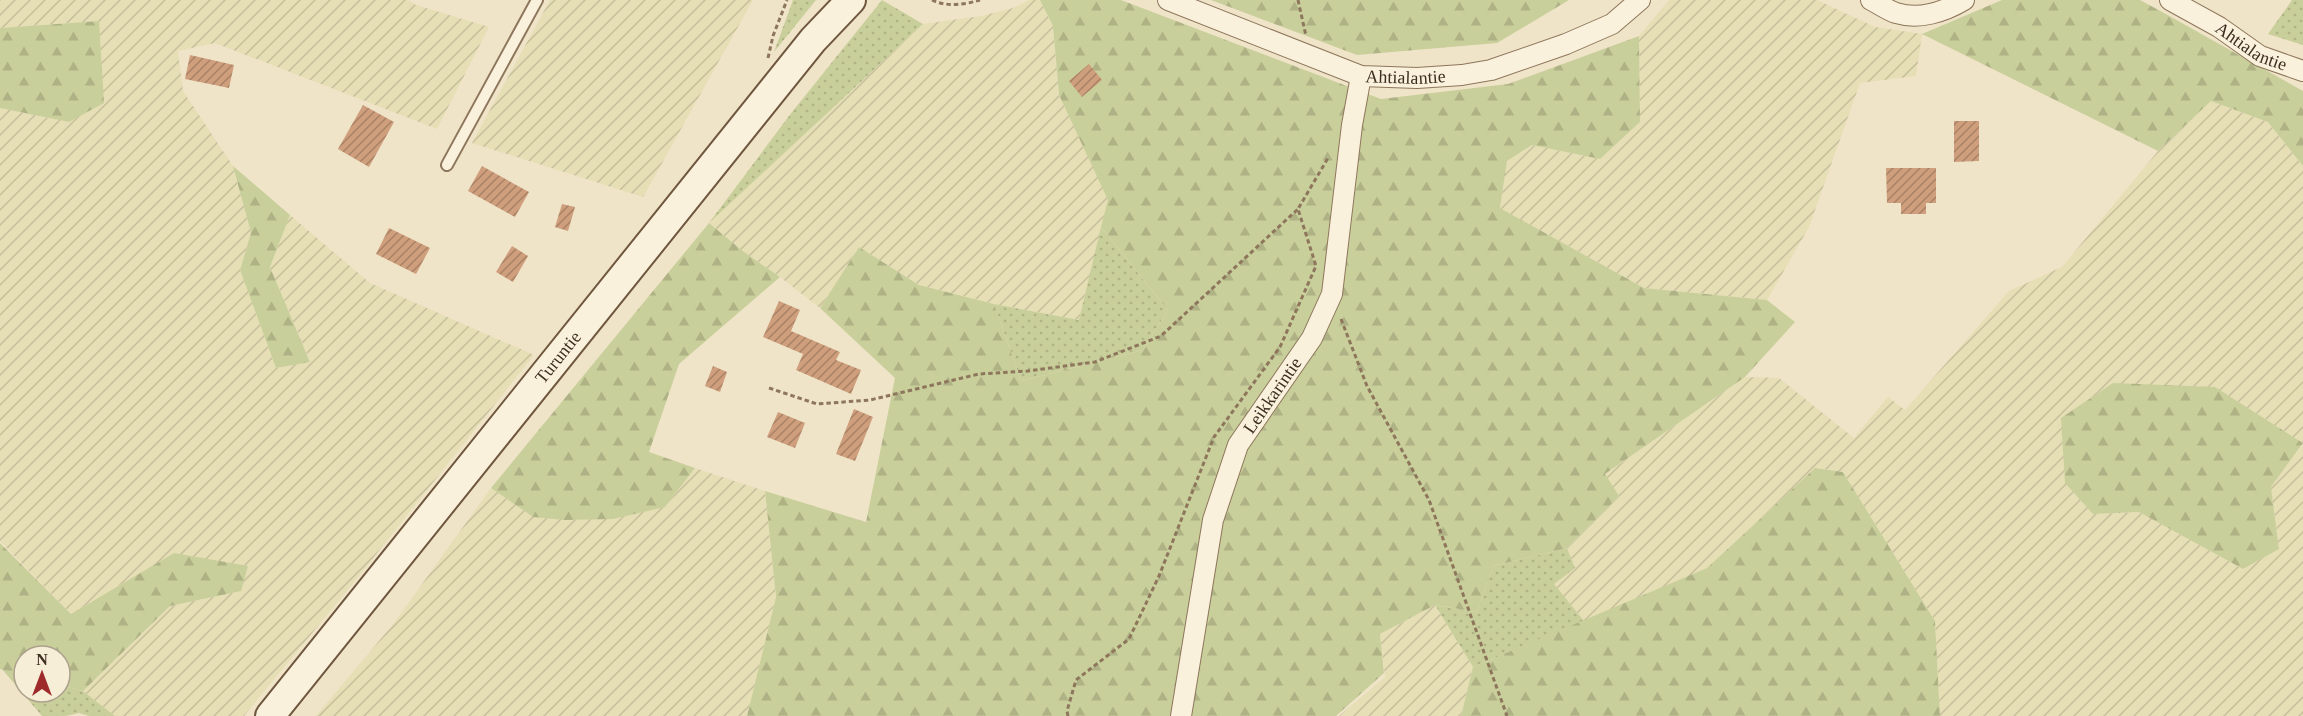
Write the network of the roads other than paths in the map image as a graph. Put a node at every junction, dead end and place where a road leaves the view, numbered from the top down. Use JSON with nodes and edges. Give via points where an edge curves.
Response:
{"nodes":[{"id":1,"x":537,"y":0,"type":"edge"},
{"id":2,"x":851,"y":0,"type":"edge"},
{"id":3,"x":1168,"y":0,"type":"edge"},
{"id":4,"x":1640,"y":0,"type":"edge"},
{"id":5,"x":1871,"y":0,"type":"edge"},
{"id":6,"x":1964,"y":0,"type":"edge"},
{"id":7,"x":2170,"y":0,"type":"edge"},
{"id":8,"x":2303,"y":71,"type":"edge"},
{"id":9,"x":1361,"y":76,"type":"junction"},
{"id":10,"x":447,"y":165,"type":"dead end"},
{"id":11,"x":270,"y":716,"type":"edge"},
{"id":12,"x":1181,"y":716,"type":"edge"}],
"edges":[{"from":1,"to":10,"type":"lane"},
{"from":2,"to":11,"type":"main road","name":"Turuntie","via":[[813,40]]},
{"from":3,"to":9,"type":"street","name":"Ahtialantie"},
{"from":4,"to":9,"type":"street","name":"Ahtialantie","via":[[1612,24],[1491,70],[1417,78]]},
{"from":5,"to":6,"type":"street","via":[[1896,13],[1925,16]]},
{"from":7,"to":8,"type":"street","name":"Ahtialantie","via":[[2260,56]]},
{"from":9,"to":12,"type":"street","name":"Leikkarintie","via":[[1332,294],[1312,338],[1238,445],[1213,520]]}]}
